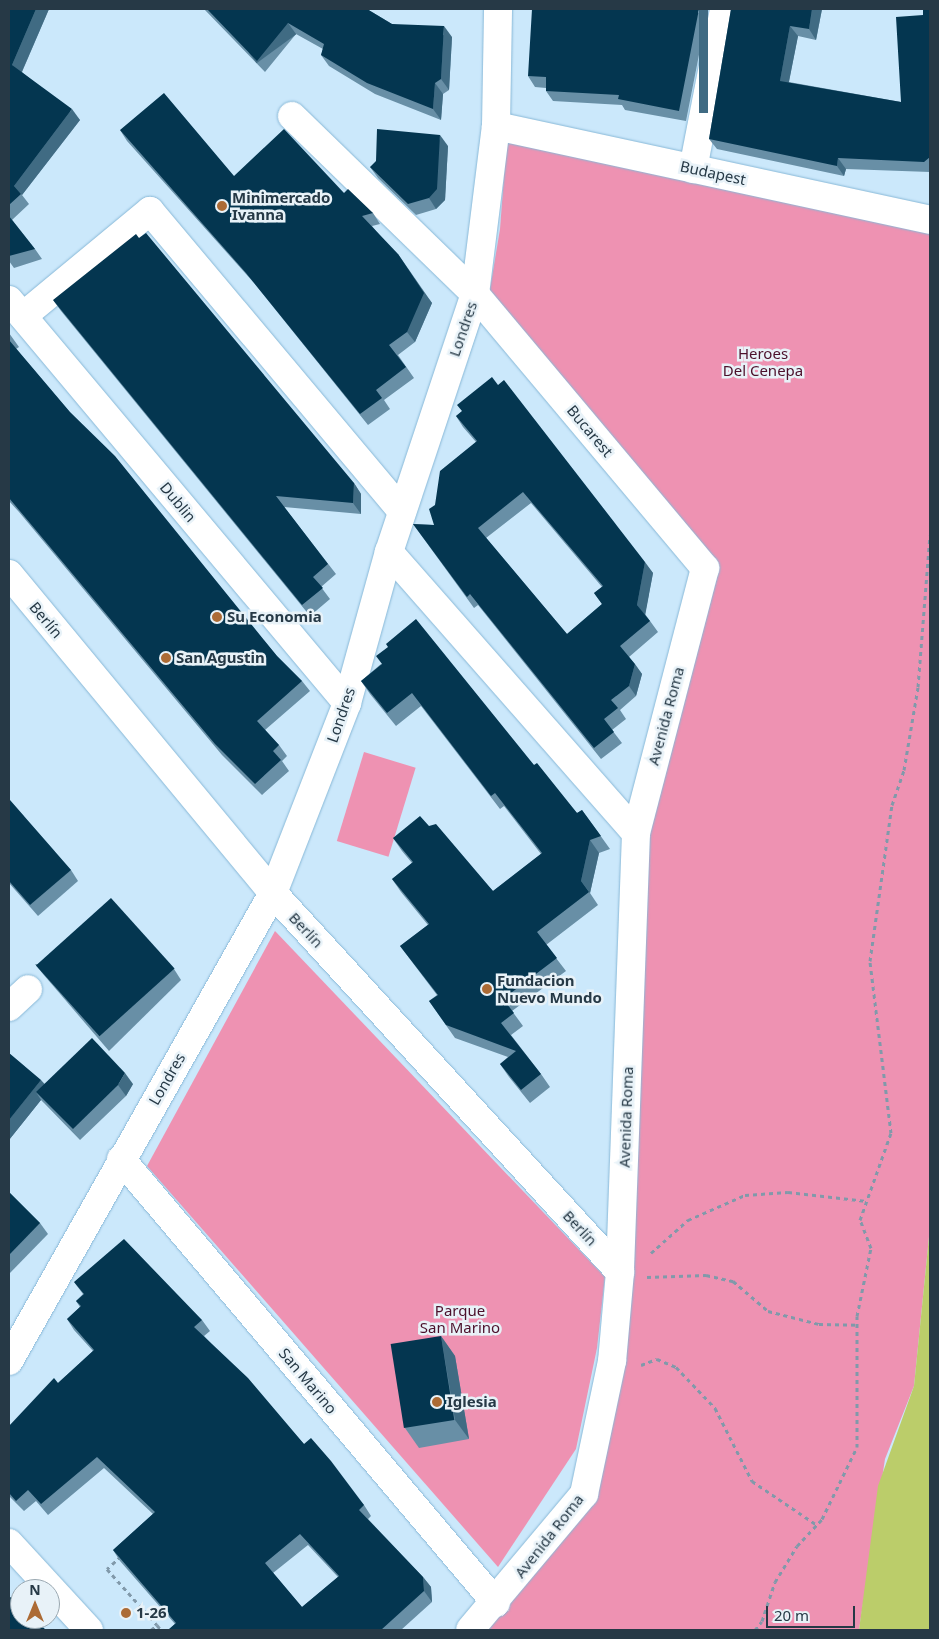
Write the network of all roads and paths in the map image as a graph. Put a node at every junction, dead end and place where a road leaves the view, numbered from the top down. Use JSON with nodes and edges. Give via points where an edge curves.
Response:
{"nodes":[{"id":1,"x":724,"y":9,"type":"edge"},
{"id":2,"x":491,"y":14,"type":"edge"},
{"id":3,"x":292,"y":116,"type":"dead end"},
{"id":4,"x":496,"y":126,"type":"junction"},
{"id":5,"x":694,"y":169,"type":"junction"},
{"id":6,"x":930,"y":220,"type":"edge"},
{"id":7,"x":475,"y":294,"type":"junction"},
{"id":8,"x":16,"y":308,"type":"edge"},
{"id":9,"x":402,"y":511,"type":"junction"},
{"id":10,"x":930,"y":535,"type":"edge"},
{"id":11,"x":389,"y":552,"type":"junction"},
{"id":12,"x":705,"y":568,"type":"joint"},
{"id":13,"x":9,"y":574,"type":"edge"},
{"id":14,"x":346,"y":703,"type":"junction"},
{"id":15,"x":636,"y":833,"type":"junction"},
{"id":16,"x":273,"y":893,"type":"junction"},
{"id":17,"x":121,"y":1159,"type":"junction"},
{"id":18,"x":866,"y":1201,"type":"junction"},
{"id":19,"x":624,"y":1273,"type":"junction"},
{"id":20,"x":858,"y":1325,"type":"junction"},
{"id":21,"x":9,"y":1361,"type":"edge"},
{"id":22,"x":612,"y":1361,"type":"junction"},
{"id":23,"x":817,"y":1525,"type":"junction"},
{"id":24,"x":9,"y":1543,"type":"edge"},
{"id":25,"x":129,"y":1549,"type":"edge"},
{"id":26,"x":496,"y":1603,"type":"junction"},
{"id":27,"x":157,"y":1625,"type":"junction"},
{"id":28,"x":89,"y":1630,"type":"edge"},
{"id":29,"x":151,"y":1630,"type":"edge"},
{"id":30,"x":161,"y":1630,"type":"edge"},
{"id":31,"x":470,"y":1630,"type":"edge"},
{"id":32,"x":755,"y":1630,"type":"edge"}],
"edges":[{"from":1,"to":5,"type":"street"},
{"from":2,"to":4,"type":"street","name":"Londres"},
{"from":3,"to":7,"type":"street","name":"Bucarest"},
{"from":4,"to":5,"type":"street","name":"Budapest"},
{"from":4,"to":7,"type":"street","name":"Londres"},
{"from":5,"to":6,"type":"street","name":"Budapest"},
{"from":7,"to":9,"type":"street","name":"Londres"},
{"from":7,"to":12,"type":"street","name":"Bucarest"},
{"from":8,"to":9,"type":"street","via":[[150,211]]},
{"from":8,"to":14,"type":"street","name":"Dublin"},
{"from":9,"to":11,"type":"street","name":"Londres"},
{"from":10,"to":18,"type":"path","via":[[918,687],[904,770],[892,805],[870,961],[891,1133]]},
{"from":11,"to":14,"type":"street","name":"Londres"},
{"from":11,"to":15,"type":"street"},
{"from":12,"to":15,"type":"street","name":"Avenida Roma"},
{"from":13,"to":16,"type":"street","name":"Berlín"},
{"from":14,"to":16,"type":"street","name":"Londres"},
{"from":15,"to":19,"type":"street","name":"Avenida Roma"},
{"from":16,"to":17,"type":"street","name":"Londres"},
{"from":16,"to":19,"type":"street","name":"Berlín"},
{"from":17,"to":21,"type":"street","name":"Londres"},
{"from":17,"to":26,"type":"street","name":"San Marino"},
{"from":18,"to":19,"type":"path","via":[[788,1192],[745,1195],[688,1220]]},
{"from":18,"to":20,"type":"path","via":[[860,1220],[871,1248]]},
{"from":19,"to":20,"type":"path","via":[[724,1279],[746,1288],[768,1310],[819,1324]]},
{"from":19,"to":22,"type":"street","name":"Avenida Roma"},
{"from":20,"to":23,"type":"path","via":[[857,1447]]},
{"from":22,"to":23,"type":"path","via":[[626,1371],[657,1359],[676,1367],[715,1408],[752,1481]]},
{"from":22,"to":26,"type":"street","name":"Avenida Roma","via":[[584,1494]]},
{"from":23,"to":32,"type":"path","via":[[797,1546],[775,1582],[762,1621]]},
{"from":24,"to":28,"type":"street"},
{"from":25,"to":27,"type":"path","via":[[107,1569]]},
{"from":26,"to":31,"type":"street","name":"Avenida Roma"},
{"from":27,"to":29,"type":"path"},
{"from":27,"to":30,"type":"path"}]}
